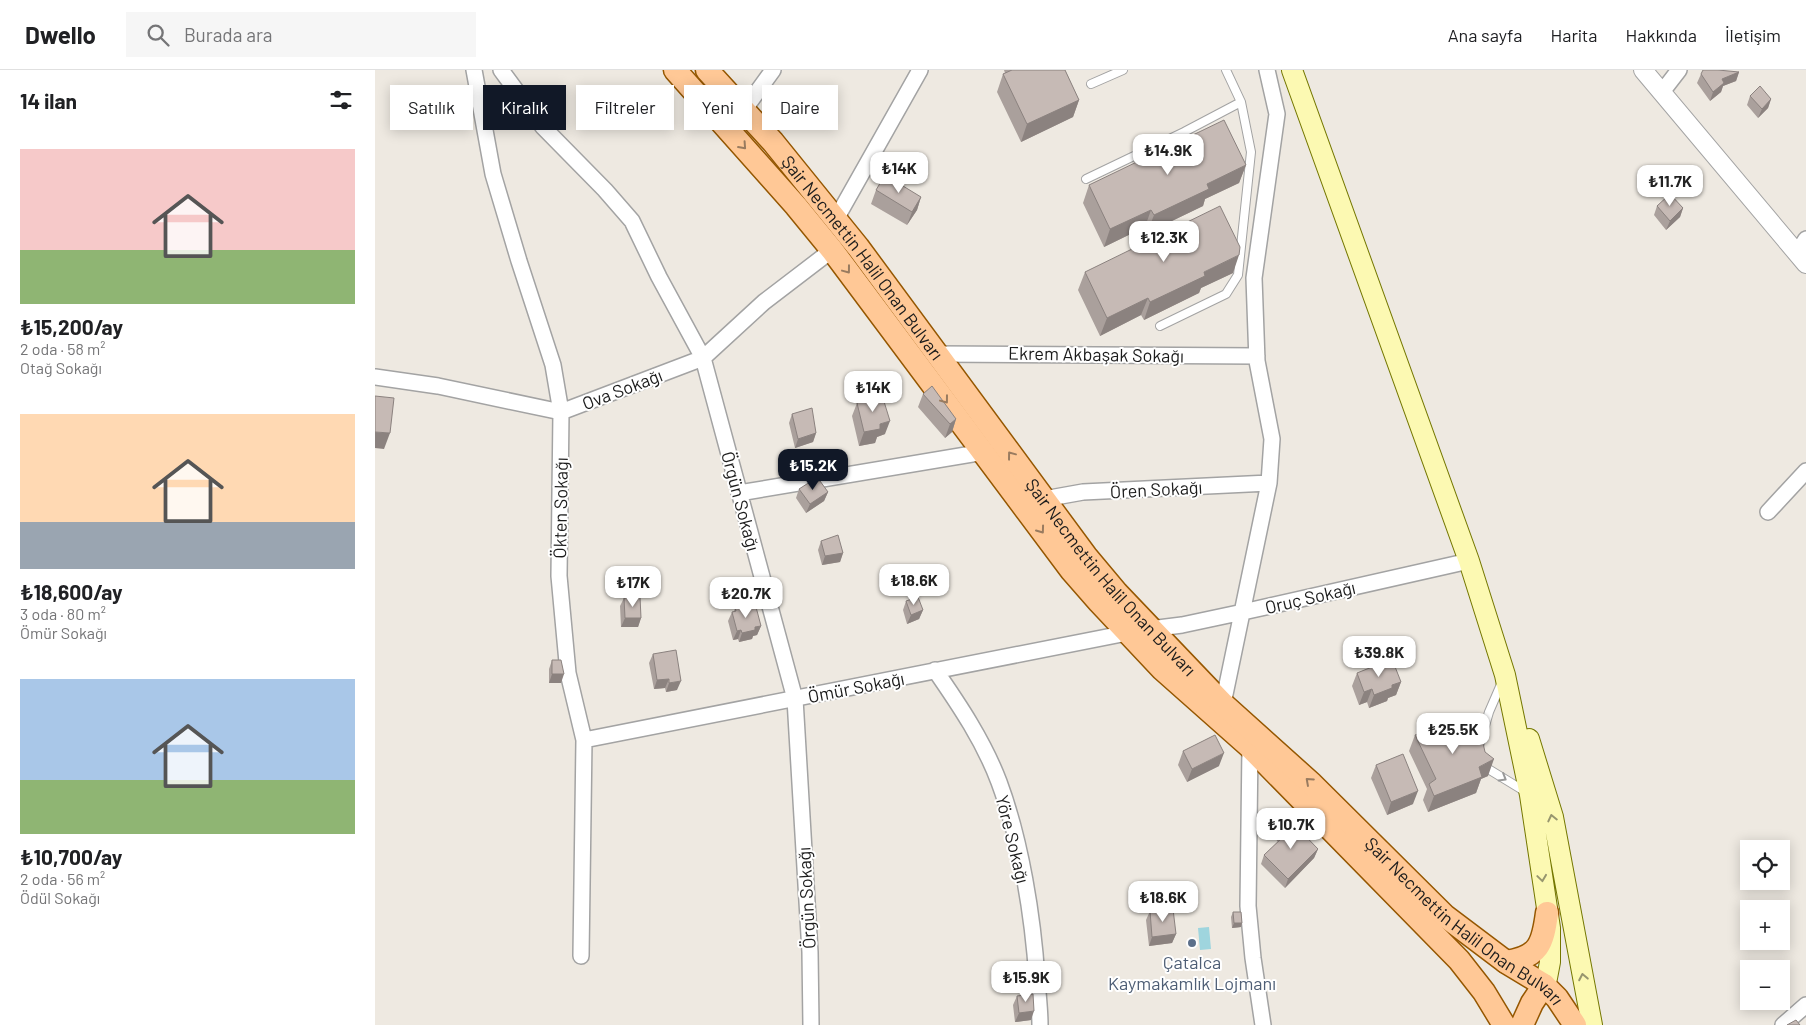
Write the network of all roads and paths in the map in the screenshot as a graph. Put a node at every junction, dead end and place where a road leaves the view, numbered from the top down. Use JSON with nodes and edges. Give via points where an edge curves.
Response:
{"nodes":[{"id":1,"x":473,"y":70,"type":"edge"},
{"id":2,"x":501,"y":70,"type":"edge"},
{"id":3,"x":675,"y":70,"type":"edge"},
{"id":4,"x":707,"y":70,"type":"edge"},
{"id":5,"x":773,"y":70,"type":"edge"},
{"id":6,"x":920,"y":70,"type":"edge"},
{"id":7,"x":1123,"y":70,"type":"edge"},
{"id":8,"x":1226,"y":70,"type":"edge"},
{"id":9,"x":1267,"y":70,"type":"edge"},
{"id":10,"x":1292,"y":70,"type":"edge"},
{"id":11,"x":1643,"y":70,"type":"edge"},
{"id":12,"x":1679,"y":70,"type":"edge"},
{"id":13,"x":1091,"y":84,"type":"dead end"},
{"id":14,"x":721,"y":85,"type":"edge"},
{"id":15,"x":1661,"y":92,"type":"junction"},
{"id":16,"x":752,"y":99,"type":"edge"},
{"id":17,"x":1241,"y":102,"type":"junction"},
{"id":18,"x":752,"y":119,"type":"edge"},
{"id":19,"x":1086,"y":179,"type":"dead end"},
{"id":20,"x":836,"y":219,"type":"junction"},
{"id":21,"x":832,"y":250,"type":"junction"},
{"id":22,"x":1803,"y":252,"type":"edge"},
{"id":23,"x":1159,"y":326,"type":"dead end"},
{"id":24,"x":936,"y":354,"type":"junction"},
{"id":25,"x":1257,"y":356,"type":"junction"},
{"id":26,"x":703,"y":358,"type":"junction"},
{"id":27,"x":375,"y":377,"type":"edge"},
{"id":28,"x":561,"y":412,"type":"junction"},
{"id":29,"x":984,"y":452,"type":"junction"},
{"id":30,"x":1806,"y":471,"type":"edge"},
{"id":31,"x":1269,"y":483,"type":"junction"},
{"id":32,"x":739,"y":493,"type":"junction"},
{"id":33,"x":1044,"y":499,"type":"junction"},
{"id":34,"x":1767,"y":512,"type":"dead end"},
{"id":35,"x":1469,"y":561,"type":"junction"},
{"id":36,"x":1243,"y":612,"type":"junction"},
{"id":37,"x":1150,"y":628,"type":"junction"},
{"id":38,"x":1127,"y":633,"type":"junction"},
{"id":39,"x":935,"y":670,"type":"junction"},
{"id":40,"x":1505,"y":675,"type":"junction"},
{"id":41,"x":795,"y":699,"type":"junction"},
{"id":42,"x":1223,"y":704,"type":"junction"},
{"id":43,"x":584,"y":740,"type":"junction"},
{"id":44,"x":1250,"y":747,"type":"junction"},
{"id":45,"x":1530,"y":795,"type":"junction"},
{"id":46,"x":1547,"y":913,"type":"junction"},
{"id":47,"x":581,"y":956,"type":"dead end"},
{"id":48,"x":1506,"y":962,"type":"junction"},
{"id":49,"x":1544,"y":985,"type":"junction"},
{"id":50,"x":1806,"y":1005,"type":"edge"},
{"id":51,"x":1043,"y":1024,"type":"edge"},
{"id":52,"x":811,"y":1025,"type":"edge"},
{"id":53,"x":1263,"y":1025,"type":"edge"},
{"id":54,"x":1504,"y":1025,"type":"edge"},
{"id":55,"x":1522,"y":1025,"type":"edge"},
{"id":56,"x":1575,"y":1025,"type":"edge"},
{"id":57,"x":1592,"y":1025,"type":"edge"},
{"id":58,"x":1783,"y":1025,"type":"edge"}],
"edges":[{"from":1,"to":28,"type":"street","name":"Ökten Sokağı","via":[[493,174],[553,365]]},
{"from":2,"to":26,"type":"street","name":"Örgün Sokağı","via":[[543,127],[632,221]]},
{"from":3,"to":21,"type":"main road","name":"Şair Necmettin Halil Onan Bulvarı","one_way":true},
{"from":4,"to":14,"type":"main road","name":"Şair Necmettin Halil Onan Bulvarı"},
{"from":5,"to":16,"type":"street"},
{"from":6,"to":20,"type":"street"},
{"from":7,"to":13,"type":"lane"},
{"from":8,"to":17,"type":"lane"},
{"from":9,"to":25,"type":"street","via":[[1277,114],[1254,278]]},
{"from":10,"to":35,"type":"main road"},
{"from":11,"to":15,"type":"street"},
{"from":12,"to":15,"type":"street"},
{"from":15,"to":22,"type":"street"},
{"from":17,"to":19,"type":"lane"},
{"from":17,"to":23,"type":"lane","via":[[1251,152],[1238,275],[1226,294]]},
{"from":18,"to":20,"type":"main road","name":"Şair Necmettin Halil Onan Bulvarı"},
{"from":20,"to":24,"type":"main road","name":"Şair Necmettin Halil Onan Bulvarı"},
{"from":21,"to":26,"type":"street","name":"Ova Sokağı","via":[[764,302]]},
{"from":21,"to":29,"type":"main road","name":"Şair Necmettin Halil Onan Bulvarı","one_way":true},
{"from":24,"to":25,"type":"street","name":"Ekrem Akbaşak Sokağı"},
{"from":33,"to":24,"type":"main road","name":"Şair Necmettin Halil Onan Bulvarı","one_way":true},
{"from":25,"to":31,"type":"street","via":[[1272,439]]},
{"from":26,"to":28,"type":"street","name":"Ova Sokağı"},
{"from":26,"to":32,"type":"street","name":"Örgün Sokağı"},
{"from":27,"to":28,"type":"street","name":"Ova Sokağı","via":[[438,386]]},
{"from":28,"to":43,"type":"street","name":"Ökten Sokağı","via":[[559,576],[568,673]]},
{"from":29,"to":32,"type":"street"},
{"from":29,"to":38,"type":"main road","name":"Şair Necmettin Halil Onan Bulvarı","one_way":true,"via":[[1071,570]]},
{"from":30,"to":34,"type":"street"},
{"from":31,"to":33,"type":"street","name":"Ören Sokağı","via":[[1083,492]]},
{"from":31,"to":36,"type":"street"},
{"from":32,"to":41,"type":"street","name":"Örgün Sokağı"},
{"from":33,"to":37,"type":"main road","name":"Şair Necmettin Halil Onan Bulvarı","via":[[1092,563]]},
{"from":35,"to":36,"type":"street","name":"Oruç Sokağı"},
{"from":35,"to":40,"type":"main road"},
{"from":36,"to":37,"type":"street","name":"Oruç Sokağı"},
{"from":36,"to":42,"type":"street"},
{"from":37,"to":42,"type":"main road","name":"Şair Necmettin Halil Onan Bulvarı"},
{"from":38,"to":39,"type":"street","name":"Ömür Sokağı"},
{"from":38,"to":44,"type":"main road","name":"Şair Necmettin Halil Onan Bulvarı","via":[[1161,669]]},
{"from":39,"to":41,"type":"street","name":"Ömür Sokağı"},
{"from":39,"to":51,"type":"street","name":"Yöre Sokağı","via":[[982,743],[999,782],[1022,868]]},
{"from":40,"to":45,"type":"main road"},
{"from":40,"to":45,"type":"lane","one_way":true,"via":[[1479,744],[1485,768]]},
{"from":57,"to":40,"type":"main road","one_way":true,"via":[[1553,818],[1515,694]]},
{"from":41,"to":43,"type":"street","name":"Ömür Sokağı"},
{"from":41,"to":52,"type":"street","name":"Örgün Sokağı","via":[[810,952]]},
{"from":48,"to":42,"type":"main road","name":"Şair Necmettin Halil Onan Bulvarı","one_way":true,"via":[[1445,916],[1312,784]]},
{"from":43,"to":47,"type":"street","name":"Ökten Sokağı"},
{"from":44,"to":53,"type":"street","via":[[1248,906]]},
{"from":44,"to":54,"type":"main road","name":"Şair Necmettin Halil Onan Bulvarı","via":[[1459,960]]},
{"from":45,"to":46,"type":"main road","one_way":true},
{"from":46,"to":48,"type":"main road","via":[[1542,942],[1537,950],[1518,961]]},
{"from":46,"to":49,"type":"main road","via":[[1551,947]]},
{"from":48,"to":49,"type":"main road","name":"Şair Necmettin Halil Onan Bulvarı"},
{"from":49,"to":55,"type":"main road"},
{"from":49,"to":56,"type":"main road","name":"Şair Necmettin Halil Onan Bulvarı"},
{"from":50,"to":58,"type":"street"}]}
